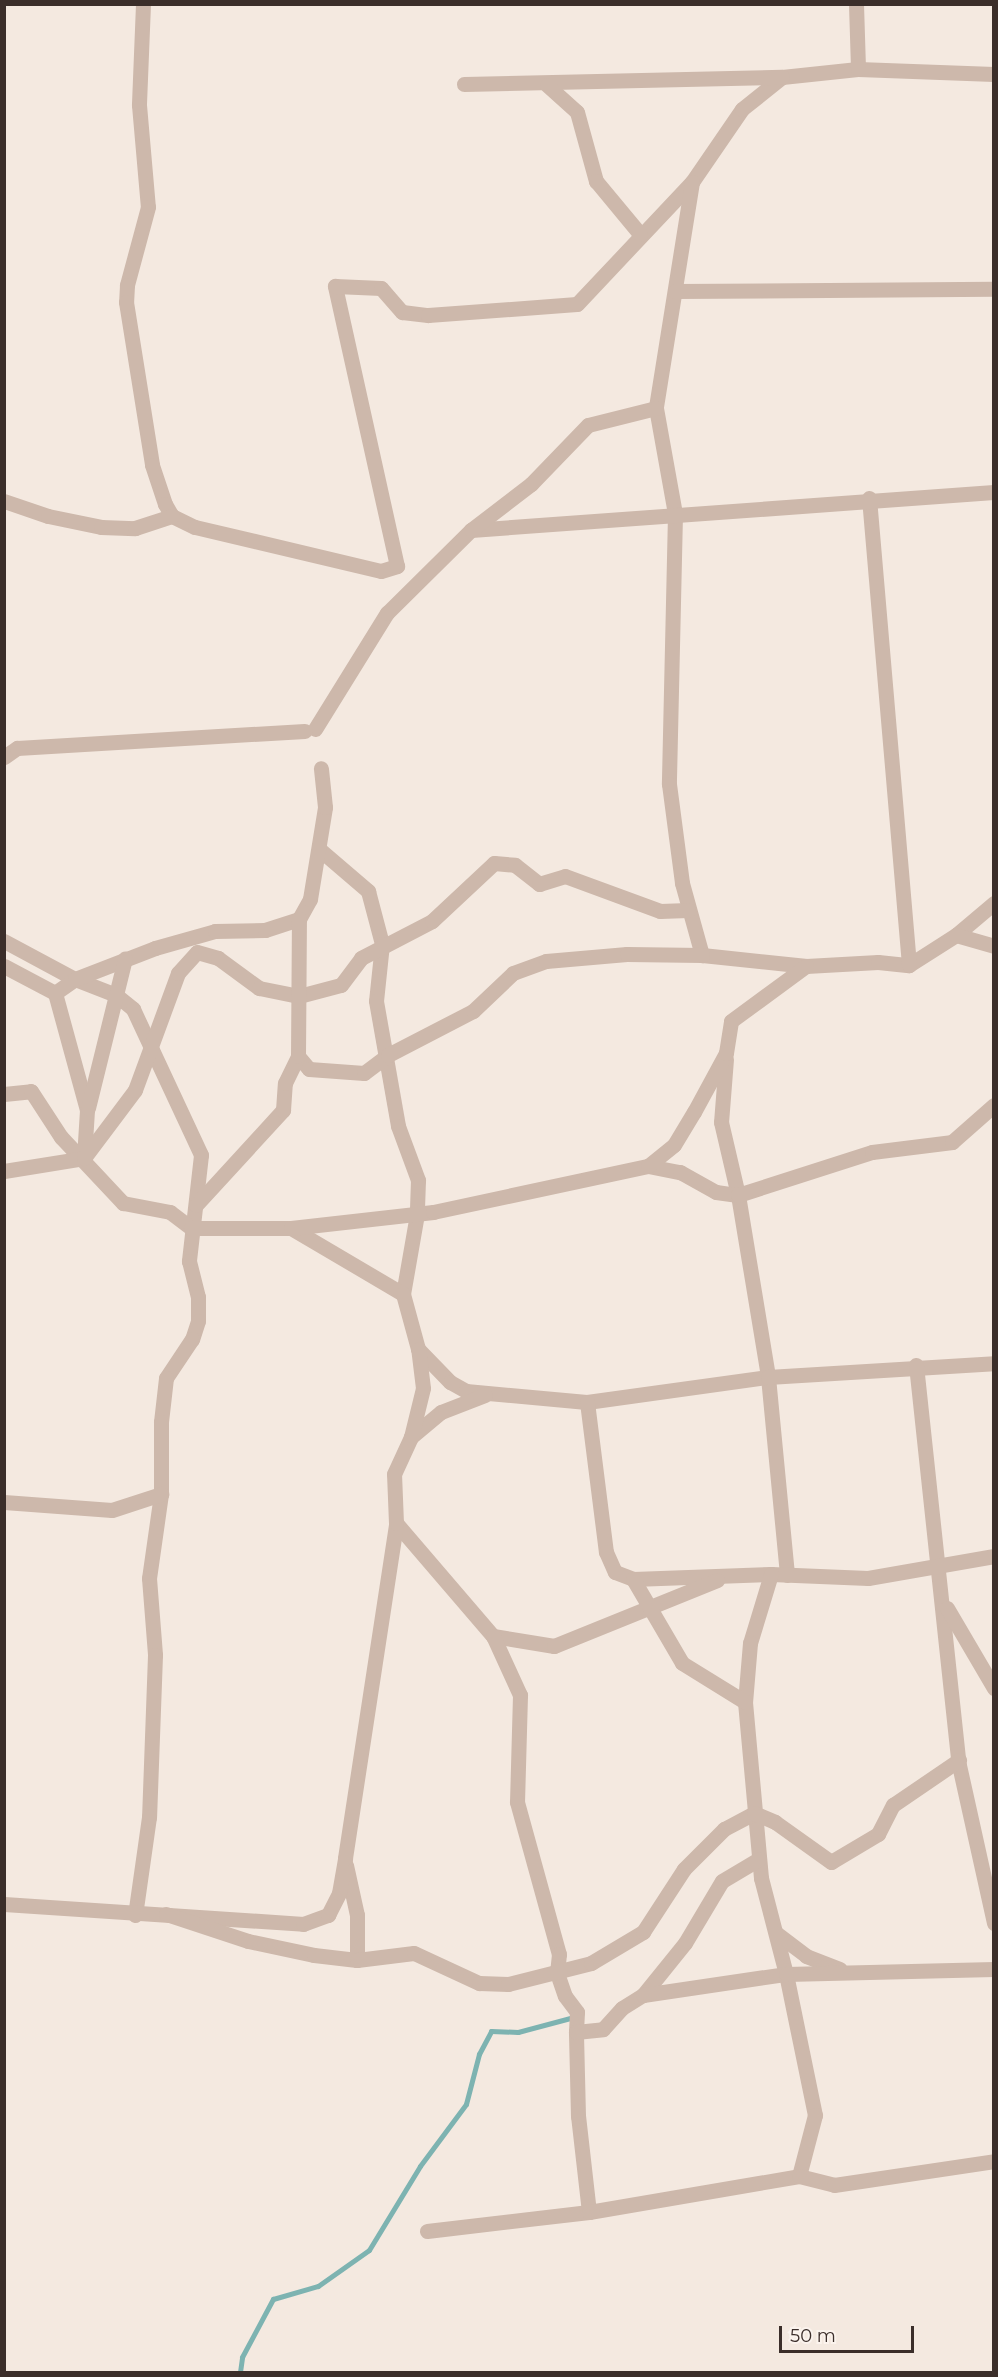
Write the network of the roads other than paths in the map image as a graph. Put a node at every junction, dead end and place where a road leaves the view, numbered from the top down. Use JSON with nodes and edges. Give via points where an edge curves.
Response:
{"nodes":[{"id":1,"x":143,"y":4,"type":"edge"},
{"id":2,"x":856,"y":4,"type":"edge"},
{"id":3,"x":858,"y":69,"type":"junction"},
{"id":4,"x":993,"y":74,"type":"edge"},
{"id":5,"x":782,"y":77,"type":"junction"},
{"id":6,"x":464,"y":84,"type":"dead end"},
{"id":7,"x":548,"y":86,"type":"junction"},
{"id":8,"x":692,"y":182,"type":"junction"},
{"id":9,"x":640,"y":234,"type":"junction"},
{"id":10,"x":993,"y":289,"type":"edge"},
{"id":11,"x":675,"y":291,"type":"junction"},
{"id":12,"x":656,"y":408,"type":"junction"},
{"id":13,"x":993,"y":492,"type":"edge"},
{"id":14,"x":869,"y":498,"type":"junction"},
{"id":15,"x":4,"y":501,"type":"edge"},
{"id":16,"x":675,"y":514,"type":"junction"},
{"id":17,"x":172,"y":516,"type":"junction"},
{"id":18,"x":471,"y":530,"type":"junction"},
{"id":19,"x":4,"y":757,"type":"edge"},
{"id":20,"x":321,"y":768,"type":"dead end"},
{"id":21,"x":319,"y":849,"type":"junction"},
{"id":22,"x":993,"y":903,"type":"edge"},
{"id":23,"x":688,"y":910,"type":"junction"},
{"id":24,"x":299,"y":919,"type":"junction"},
{"id":25,"x":956,"y":935,"type":"junction"},
{"id":26,"x":4,"y":941,"type":"edge"},
{"id":27,"x":382,"y":944,"type":"junction"},
{"id":28,"x":993,"y":946,"type":"edge"},
{"id":29,"x":702,"y":955,"type":"junction"},
{"id":30,"x":125,"y":959,"type":"junction"},
{"id":31,"x":909,"y":965,"type":"junction"},
{"id":32,"x":4,"y":966,"type":"edge"},
{"id":33,"x":806,"y":966,"type":"junction"},
{"id":34,"x":75,"y":979,"type":"junction"},
{"id":35,"x":55,"y":993,"type":"junction"},
{"id":36,"x":116,"y":995,"type":"junction"},
{"id":37,"x":296,"y":995,"type":"junction"},
{"id":38,"x":154,"y":1047,"type":"junction"},
{"id":39,"x":726,"y":1053,"type":"junction"},
{"id":40,"x":388,"y":1055,"type":"junction"},
{"id":41,"x":298,"y":1056,"type":"junction"},
{"id":42,"x":4,"y":1094,"type":"edge"},
{"id":43,"x":993,"y":1105,"type":"edge"},
{"id":44,"x":87,"y":1110,"type":"junction"},
{"id":45,"x":84,"y":1158,"type":"junction"},
{"id":46,"x":648,"y":1166,"type":"junction"},
{"id":47,"x":4,"y":1171,"type":"edge"},
{"id":48,"x":738,"y":1195,"type":"junction"},
{"id":49,"x":194,"y":1207,"type":"junction"},
{"id":50,"x":417,"y":1214,"type":"junction"},
{"id":51,"x":191,"y":1228,"type":"junction"},
{"id":52,"x":291,"y":1228,"type":"junction"},
{"id":53,"x":403,"y":1294,"type":"junction"},
{"id":54,"x":418,"y":1349,"type":"junction"},
{"id":55,"x":993,"y":1363,"type":"edge"},
{"id":56,"x":916,"y":1365,"type":"junction"},
{"id":57,"x":768,"y":1377,"type":"junction"},
{"id":58,"x":484,"y":1395,"type":"junction"},
{"id":59,"x":587,"y":1402,"type":"junction"},
{"id":60,"x":411,"y":1437,"type":"junction"},
{"id":61,"x":160,"y":1494,"type":"junction"},
{"id":62,"x":4,"y":1502,"type":"edge"},
{"id":63,"x":396,"y":1523,"type":"junction"},
{"id":64,"x":993,"y":1556,"type":"edge"},
{"id":65,"x":940,"y":1564,"type":"junction"},
{"id":66,"x":771,"y":1574,"type":"junction"},
{"id":67,"x":729,"y":1575,"type":"junction"},
{"id":68,"x":787,"y":1575,"type":"junction"},
{"id":69,"x":633,"y":1579,"type":"junction"},
{"id":70,"x":944,"y":1603,"type":"junction"},
{"id":71,"x":650,"y":1608,"type":"junction"},
{"id":72,"x":493,"y":1636,"type":"junction"},
{"id":73,"x":993,"y":1688,"type":"edge"},
{"id":74,"x":745,"y":1702,"type":"junction"},
{"id":75,"x":958,"y":1760,"type":"junction"},
{"id":76,"x":754,"y":1814,"type":"junction"},
{"id":77,"x":345,"y":1858,"type":"junction"},
{"id":78,"x":759,"y":1859,"type":"junction"},
{"id":79,"x":4,"y":1904,"type":"edge"},
{"id":80,"x":166,"y":1914,"type":"junction"},
{"id":81,"x":135,"y":1915,"type":"junction"},
{"id":82,"x":993,"y":1923,"type":"edge"},
{"id":83,"x":776,"y":1934,"type":"junction"},
{"id":84,"x":357,"y":1960,"type":"junction"},
{"id":85,"x":993,"y":1968,"type":"edge"},
{"id":86,"x":849,"y":1972,"type":"junction"},
{"id":87,"x":557,"y":1973,"type":"junction"},
{"id":88,"x":786,"y":1974,"type":"junction"},
{"id":89,"x":643,"y":1995,"type":"junction"},
{"id":90,"x":576,"y":2032,"type":"junction"},
{"id":91,"x":993,"y":2161,"type":"edge"},
{"id":92,"x":799,"y":2176,"type":"junction"},
{"id":93,"x":589,"y":2212,"type":"junction"},
{"id":94,"x":427,"y":2231,"type":"dead end"}],
"edges":[{"from":1,"to":17,"type":"street","via":[[139,105],[148,207],[126,302],[152,465]]},
{"from":2,"to":3,"type":"street"},
{"from":3,"to":4,"type":"street"},
{"from":3,"to":5,"type":"street"},
{"from":5,"to":7,"type":"street"},
{"from":5,"to":8,"type":"street","via":[[742,109]]},
{"from":6,"to":7,"type":"street"},
{"from":7,"to":9,"type":"street","via":[[577,111],[596,181]]},
{"from":8,"to":9,"type":"street"},
{"from":8,"to":11,"type":"street"},
{"from":9,"to":17,"type":"street","via":[[577,304],[428,315],[402,312],[381,288],[335,286],[398,566],[381,571],[195,527]]},
{"from":10,"to":11,"type":"street"},
{"from":11,"to":12,"type":"street"},
{"from":12,"to":16,"type":"street"},
{"from":12,"to":18,"type":"street","via":[[588,425],[531,484]]},
{"from":13,"to":14,"type":"street"},
{"from":14,"to":16,"type":"street"},
{"from":14,"to":31,"type":"street"},
{"from":15,"to":17,"type":"street","via":[[48,516],[101,527],[135,528]]},
{"from":16,"to":18,"type":"street"},
{"from":16,"to":23,"type":"street","via":[[669,784]]},
{"from":18,"to":19,"type":"street","via":[[387,613],[310,730],[17,748]]},
{"from":20,"to":21,"type":"street","via":[[325,807]]},
{"from":21,"to":24,"type":"street","via":[[310,899]]},
{"from":21,"to":27,"type":"street","via":[[368,891]]},
{"from":22,"to":25,"type":"street"},
{"from":23,"to":27,"type":"street","via":[[660,911],[565,876],[539,884],[515,866],[494,863],[432,921]]},
{"from":23,"to":29,"type":"street"},
{"from":24,"to":30,"type":"street","via":[[265,930],[215,932]]},
{"from":24,"to":37,"type":"street"},
{"from":25,"to":28,"type":"street"},
{"from":25,"to":31,"type":"street"},
{"from":26,"to":34,"type":"street"},
{"from":27,"to":37,"type":"street","via":[[361,958],[341,985]]},
{"from":27,"to":40,"type":"street","via":[[376,1001]]},
{"from":29,"to":33,"type":"street"},
{"from":29,"to":40,"type":"street","via":[[627,954],[546,961],[513,973],[473,1011]]},
{"from":30,"to":34,"type":"street"},
{"from":30,"to":36,"type":"street"},
{"from":31,"to":33,"type":"street","via":[[878,962]]},
{"from":32,"to":35,"type":"street"},
{"from":33,"to":39,"type":"street","via":[[731,1021]]},
{"from":34,"to":35,"type":"street"},
{"from":34,"to":36,"type":"street"},
{"from":35,"to":44,"type":"street"},
{"from":36,"to":38,"type":"street","via":[[133,1009]]},
{"from":36,"to":44,"type":"street"},
{"from":37,"to":38,"type":"street","via":[[259,988],[218,958],[196,952],[178,973]]},
{"from":37,"to":41,"type":"street"},
{"from":38,"to":45,"type":"street","via":[[135,1090]]},
{"from":38,"to":49,"type":"street","via":[[201,1155]]},
{"from":39,"to":46,"type":"street","via":[[674,1145]]},
{"from":39,"to":48,"type":"street","via":[[721,1122]]},
{"from":40,"to":41,"type":"street","via":[[364,1073],[309,1069]]},
{"from":40,"to":50,"type":"street","via":[[398,1126],[418,1179]]},
{"from":41,"to":49,"type":"street","via":[[285,1083],[283,1110]]},
{"from":42,"to":45,"type":"street","via":[[31,1091],[61,1137]]},
{"from":43,"to":48,"type":"street","via":[[952,1142],[872,1152]]},
{"from":44,"to":45,"type":"street"},
{"from":45,"to":47,"type":"street"},
{"from":45,"to":51,"type":"street","via":[[102,1184],[123,1203],[170,1212]]},
{"from":46,"to":48,"type":"street","via":[[680,1172],[716,1191]]},
{"from":46,"to":50,"type":"street"},
{"from":48,"to":57,"type":"street"},
{"from":49,"to":51,"type":"street"},
{"from":50,"to":52,"type":"street"},
{"from":50,"to":53,"type":"street"},
{"from":51,"to":52,"type":"street"},
{"from":51,"to":61,"type":"street","via":[[189,1261],[198,1297],[198,1321],[192,1339],[166,1378]]},
{"from":52,"to":53,"type":"street"},
{"from":53,"to":54,"type":"street"},
{"from":54,"to":58,"type":"street","via":[[450,1382]]},
{"from":54,"to":60,"type":"street","via":[[423,1388]]},
{"from":55,"to":56,"type":"street","via":[[966,1367]]},
{"from":56,"to":57,"type":"street"},
{"from":56,"to":65,"type":"street"},
{"from":57,"to":59,"type":"street"},
{"from":57,"to":68,"type":"street"},
{"from":58,"to":59,"type":"street","via":[[515,1393]]},
{"from":58,"to":60,"type":"street","via":[[441,1412]]},
{"from":59,"to":69,"type":"street","via":[[606,1552],[615,1572]]},
{"from":60,"to":63,"type":"street","via":[[394,1474]]},
{"from":61,"to":62,"type":"street","via":[[112,1510]]},
{"from":61,"to":81,"type":"street","via":[[149,1578],[155,1655],[149,1817]]},
{"from":63,"to":72,"type":"street"},
{"from":63,"to":77,"type":"street"},
{"from":64,"to":65,"type":"street"},
{"from":65,"to":68,"type":"street","via":[[868,1578]]},
{"from":65,"to":70,"type":"street"},
{"from":66,"to":67,"type":"street"},
{"from":66,"to":68,"type":"street"},
{"from":66,"to":74,"type":"street","via":[[750,1643]]},
{"from":67,"to":69,"type":"street"},
{"from":67,"to":71,"type":"street"},
{"from":69,"to":71,"type":"street"},
{"from":70,"to":73,"type":"street"},
{"from":70,"to":75,"type":"street"},
{"from":71,"to":72,"type":"street","via":[[554,1646]]},
{"from":71,"to":74,"type":"street","via":[[682,1663]]},
{"from":72,"to":87,"type":"street","via":[[520,1695],[517,1802],[560,1954]]},
{"from":74,"to":76,"type":"street"},
{"from":75,"to":76,"type":"street","via":[[893,1805],[878,1834],[831,1863],[775,1822]]},
{"from":75,"to":82,"type":"street"},
{"from":76,"to":78,"type":"street"},
{"from":76,"to":87,"type":"street","via":[[724,1829],[684,1869],[643,1932],[591,1964]]},
{"from":77,"to":80,"type":"street","via":[[339,1893],[328,1915],[303,1924]]},
{"from":77,"to":84,"type":"street","via":[[357,1914]]},
{"from":78,"to":83,"type":"street"},
{"from":78,"to":89,"type":"street","via":[[722,1881],[685,1944]]},
{"from":79,"to":81,"type":"street"},
{"from":80,"to":81,"type":"street"},
{"from":80,"to":84,"type":"street","via":[[248,1941]]},
{"from":83,"to":86,"type":"street","via":[[806,1956]]},
{"from":83,"to":88,"type":"street"},
{"from":84,"to":87,"type":"street","via":[[414,1953],[479,1983],[508,1984]]},
{"from":85,"to":86,"type":"street"},
{"from":86,"to":88,"type":"street"},
{"from":87,"to":90,"type":"street","via":[[565,1996],[577,2012]]},
{"from":88,"to":89,"type":"street"},
{"from":88,"to":92,"type":"street","via":[[815,2115]]},
{"from":89,"to":90,"type":"street","via":[[622,2008],[603,2029]]},
{"from":90,"to":93,"type":"street","via":[[578,2116]]},
{"from":91,"to":92,"type":"street","via":[[834,2185]]},
{"from":92,"to":93,"type":"street"},
{"from":93,"to":94,"type":"street"}]}
